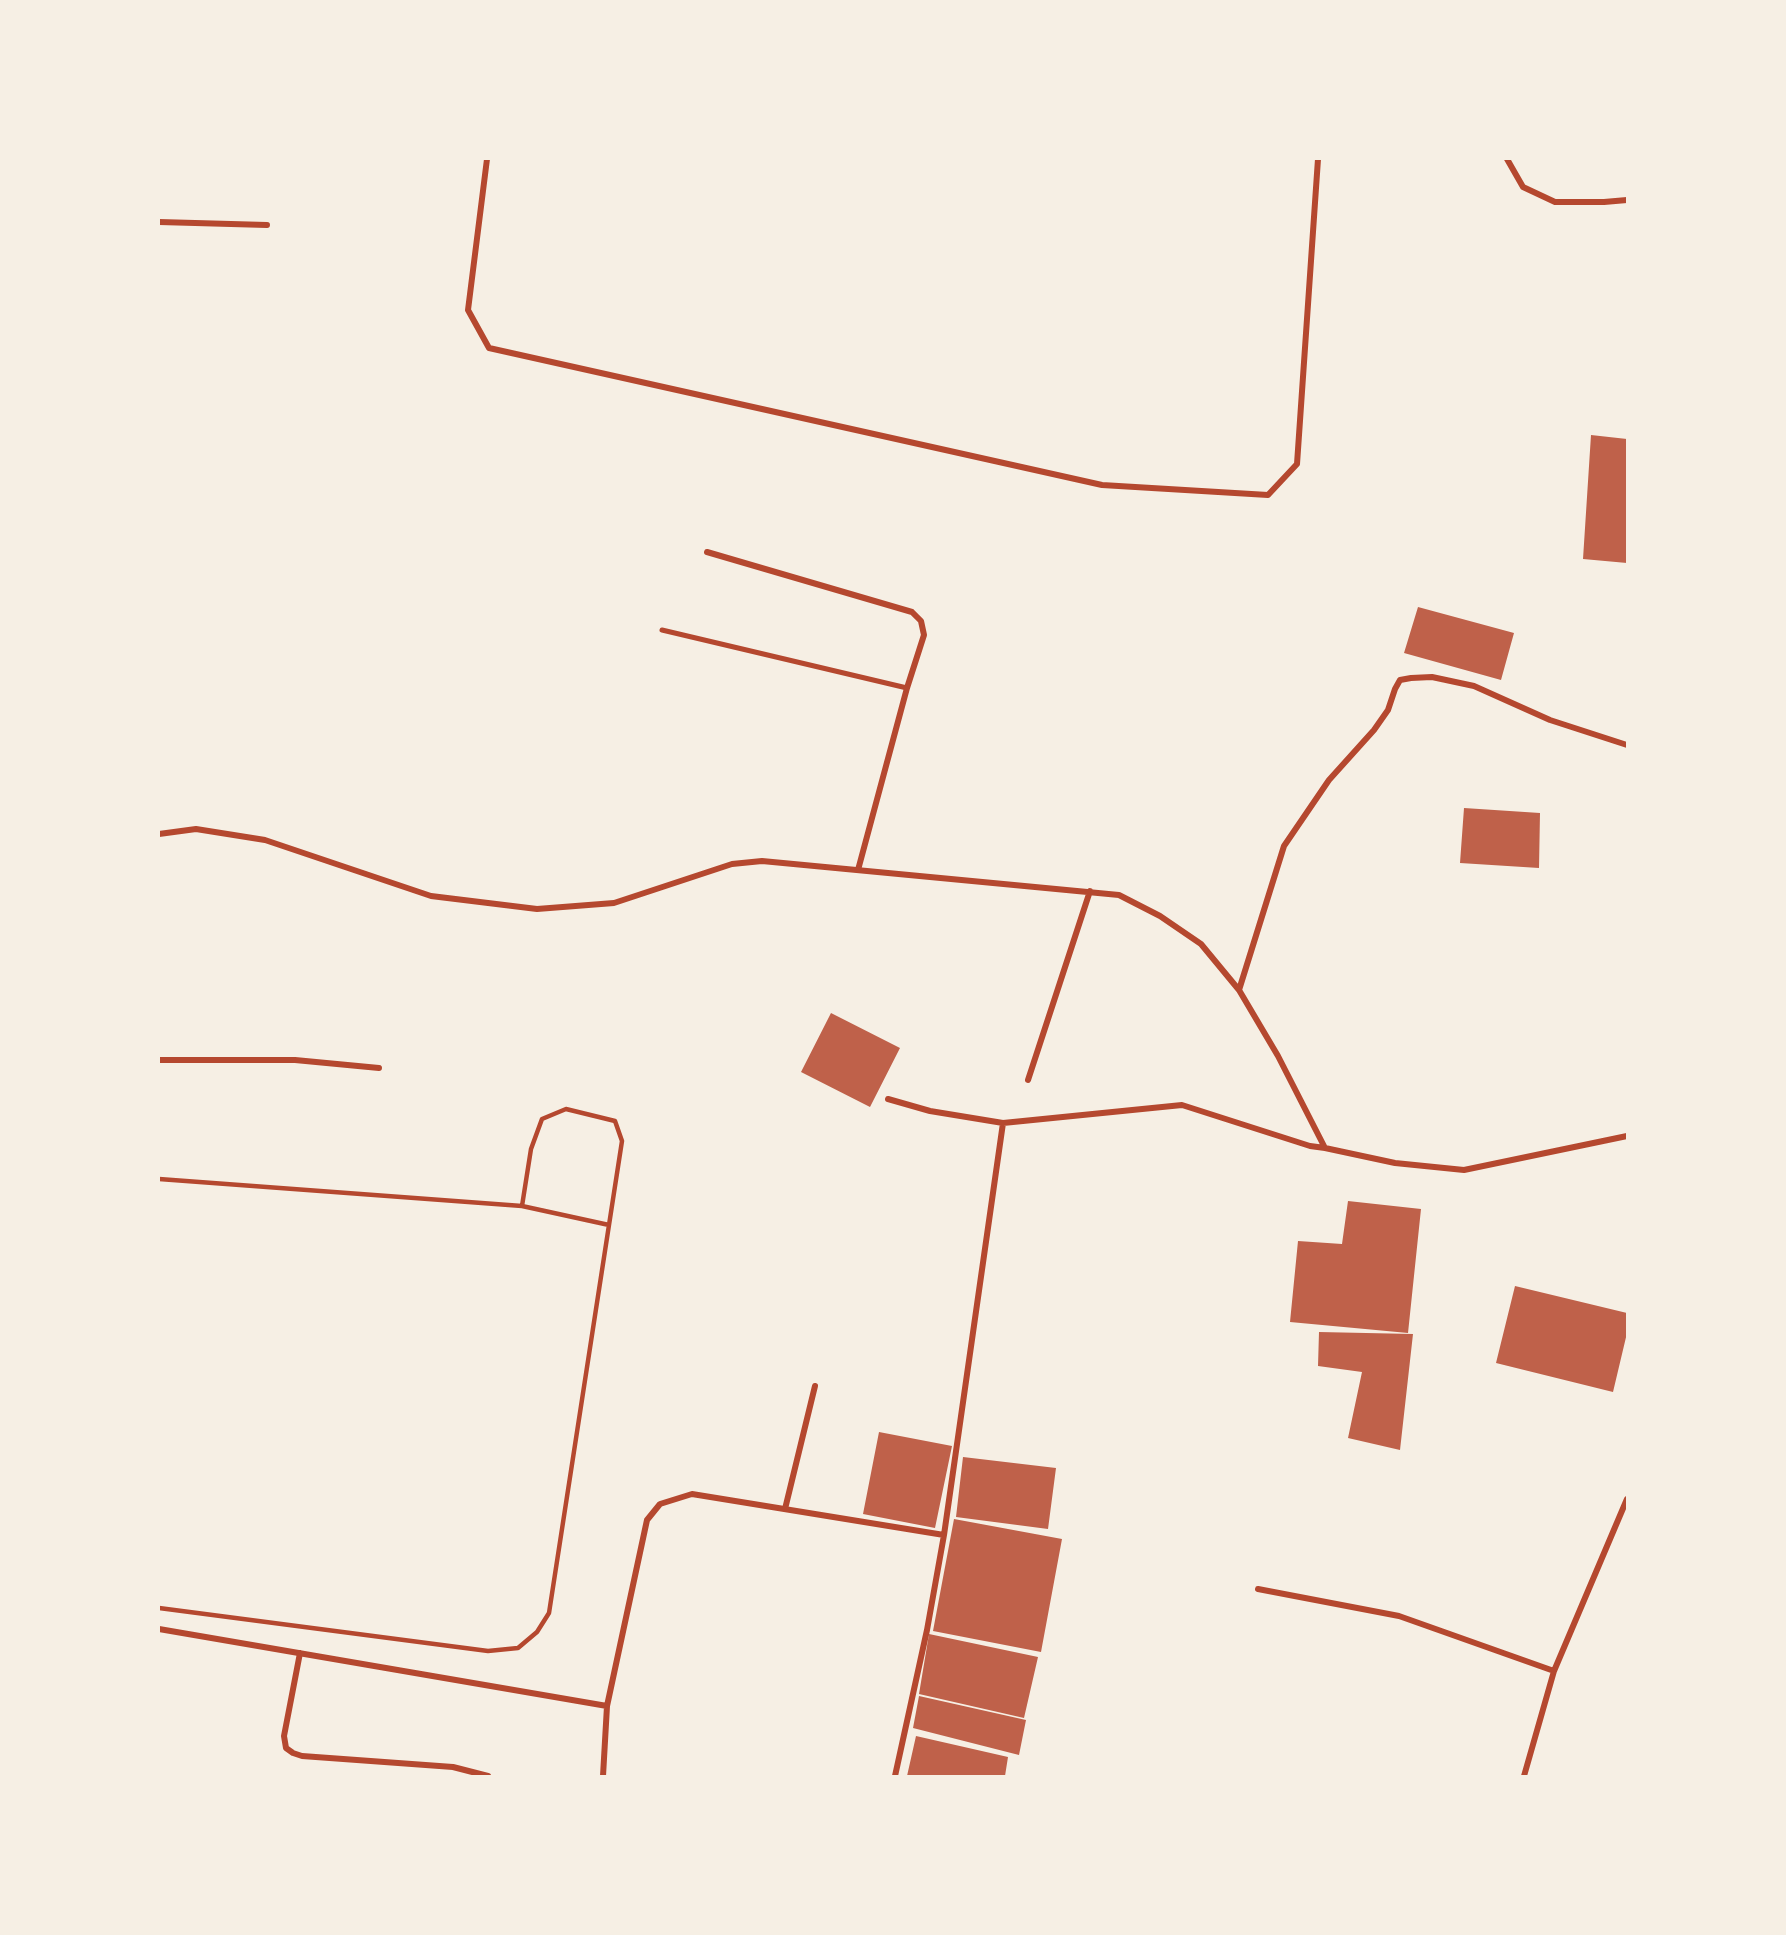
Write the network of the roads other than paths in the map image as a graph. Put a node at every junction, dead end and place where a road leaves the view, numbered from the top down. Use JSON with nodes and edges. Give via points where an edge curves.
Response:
{"nodes":[{"id":1,"x":487,"y":159,"type":"edge"},
{"id":2,"x":1318,"y":159,"type":"edge"},
{"id":3,"x":1507,"y":159,"type":"edge"},
{"id":4,"x":1627,"y":200,"type":"edge"},
{"id":5,"x":159,"y":222,"type":"edge"},
{"id":6,"x":267,"y":225,"type":"dead end"},
{"id":7,"x":707,"y":552,"type":"dead end"},
{"id":8,"x":662,"y":630,"type":"dead end"},
{"id":9,"x":907,"y":688,"type":"junction"},
{"id":10,"x":1627,"y":745,"type":"edge"},
{"id":11,"x":159,"y":834,"type":"edge"},
{"id":12,"x":858,"y":870,"type":"junction"},
{"id":13,"x":1090,"y":891,"type":"junction"},
{"id":14,"x":1239,"y":990,"type":"junction"},
{"id":15,"x":159,"y":1060,"type":"edge"},
{"id":16,"x":380,"y":1068,"type":"dead end"},
{"id":17,"x":1028,"y":1080,"type":"dead end"},
{"id":18,"x":888,"y":1099,"type":"dead end"},
{"id":19,"x":1003,"y":1123,"type":"junction"},
{"id":20,"x":1627,"y":1136,"type":"edge"},
{"id":21,"x":1325,"y":1149,"type":"junction"},
{"id":22,"x":159,"y":1179,"type":"edge"},
{"id":23,"x":522,"y":1206,"type":"junction"},
{"id":24,"x":609,"y":1225,"type":"junction"},
{"id":25,"x":814,"y":1386,"type":"dead end"},
{"id":26,"x":1627,"y":1499,"type":"edge"},
{"id":27,"x":785,"y":1509,"type":"junction"},
{"id":28,"x":944,"y":1535,"type":"junction"},
{"id":29,"x":1258,"y":1589,"type":"dead end"},
{"id":30,"x":159,"y":1608,"type":"edge"},
{"id":31,"x":159,"y":1629,"type":"edge"},
{"id":32,"x":300,"y":1653,"type":"junction"},
{"id":33,"x":1554,"y":1671,"type":"junction"},
{"id":34,"x":608,"y":1706,"type":"junction"},
{"id":35,"x":488,"y":1776,"type":"edge"},
{"id":36,"x":605,"y":1776,"type":"edge"},
{"id":37,"x":895,"y":1776,"type":"edge"},
{"id":38,"x":1524,"y":1776,"type":"edge"}],
"edges":[{"from":1,"to":2,"type":"street","via":[[468,310],[489,348],[1102,485],[1268,495],[1297,464]]},
{"from":3,"to":4,"type":"street","via":[[1523,187],[1555,202]]},
{"from":5,"to":6,"type":"street"},
{"from":7,"to":9,"type":"street","via":[[912,612],[921,621],[924,635]]},
{"from":8,"to":9,"type":"street"},
{"from":9,"to":12,"type":"street"},
{"from":10,"to":14,"type":"street","via":[[1550,720],[1474,686],[1432,677],[1400,680],[1388,710],[1329,780],[1284,846]]},
{"from":11,"to":12,"type":"street","via":[[196,829],[265,840],[431,896],[537,909],[614,903],[732,864],[762,861]]},
{"from":12,"to":13,"type":"street"},
{"from":13,"to":14,"type":"street","via":[[1119,895],[1160,916],[1201,944]]},
{"from":13,"to":17,"type":"street"},
{"from":14,"to":21,"type":"street"},
{"from":15,"to":16,"type":"street","via":[[295,1060]]},
{"from":18,"to":19,"type":"street","via":[[930,1111]]},
{"from":19,"to":21,"type":"street","via":[[1182,1105]]},
{"from":19,"to":28,"type":"street"},
{"from":20,"to":21,"type":"street","via":[[1464,1170],[1395,1163]]},
{"from":22,"to":23,"type":"lane"},
{"from":23,"to":24,"type":"lane"},
{"from":23,"to":24,"type":"lane","via":[[531,1149],[542,1119],[566,1109],[615,1121],[622,1142]]},
{"from":24,"to":30,"type":"lane","via":[[549,1613],[537,1632],[518,1648],[488,1651]]},
{"from":25,"to":27,"type":"street"},
{"from":26,"to":33,"type":"street"},
{"from":27,"to":28,"type":"street"},
{"from":27,"to":34,"type":"street","via":[[692,1494],[660,1503],[647,1520]]},
{"from":28,"to":37,"type":"street"},
{"from":29,"to":33,"type":"street","via":[[1399,1616]]},
{"from":31,"to":32,"type":"street"},
{"from":32,"to":34,"type":"street"},
{"from":32,"to":35,"type":"street","via":[[284,1736],[286,1748],[293,1754],[453,1767]]},
{"from":33,"to":38,"type":"street"},
{"from":34,"to":36,"type":"street"}]}
